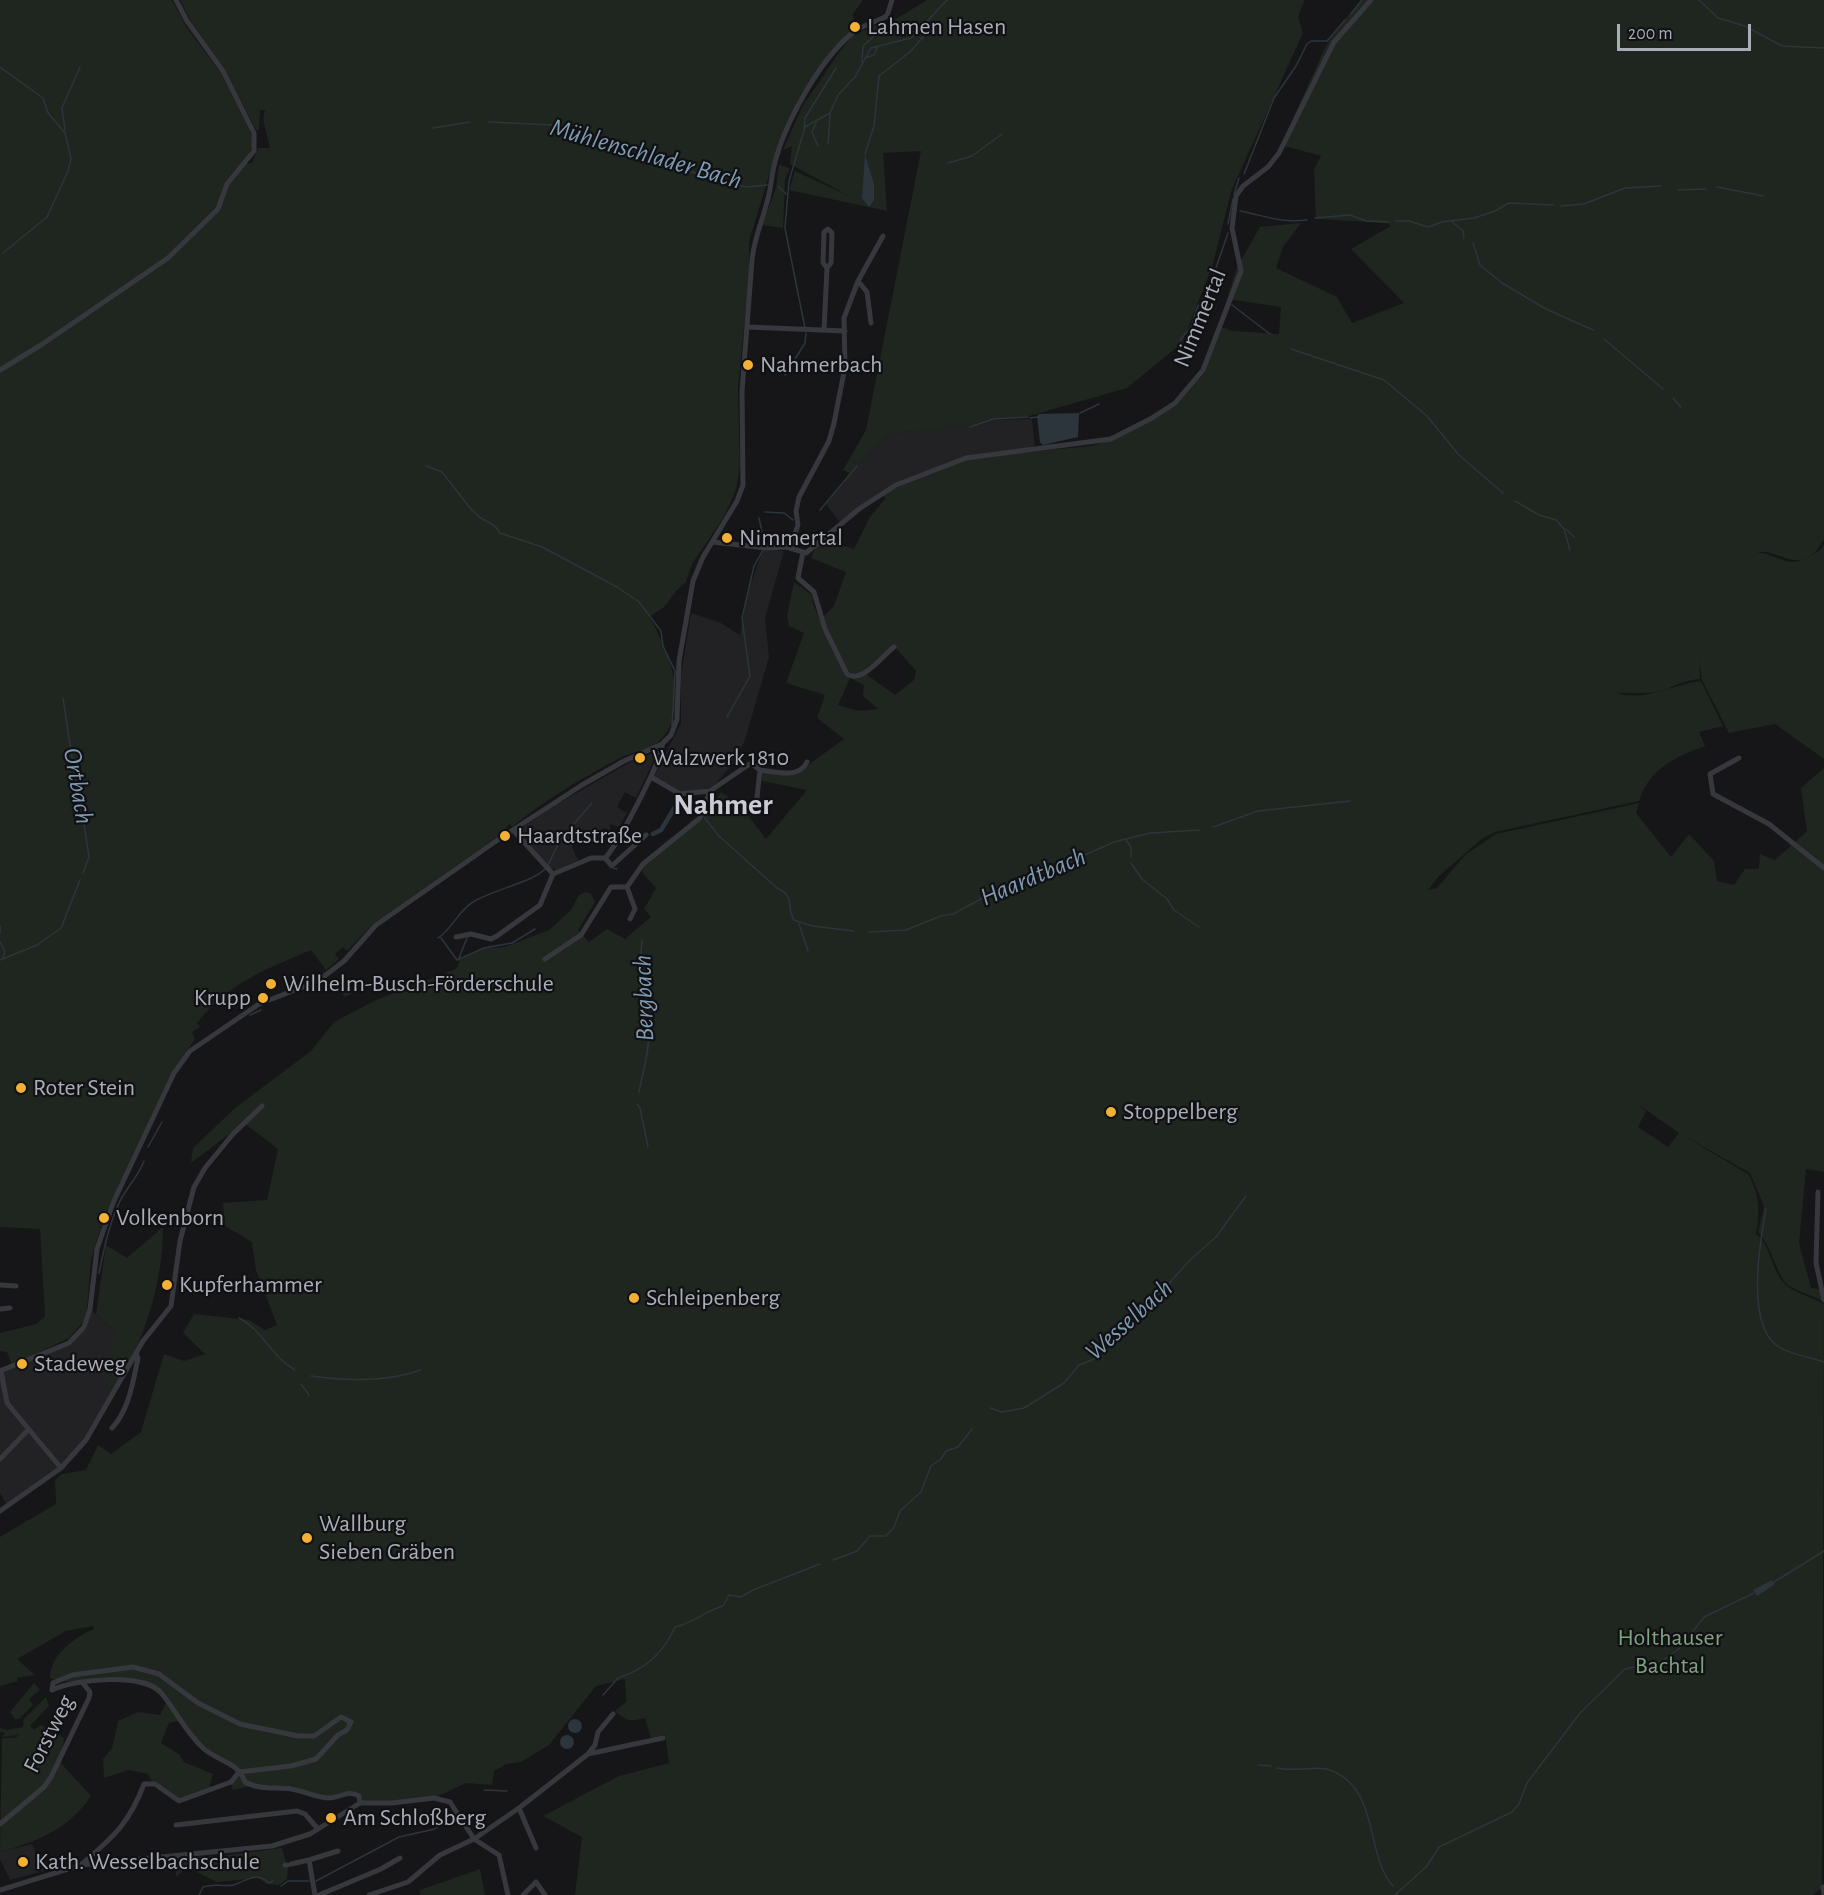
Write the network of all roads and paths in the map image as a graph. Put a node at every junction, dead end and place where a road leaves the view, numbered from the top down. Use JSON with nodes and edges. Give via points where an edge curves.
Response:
{"nodes":[{"id":1,"x":176,"y":0,"type":"edge"},
{"id":2,"x":892,"y":0,"type":"edge"},
{"id":3,"x":1371,"y":0,"type":"edge"},
{"id":4,"x":884,"y":236,"type":"dead end"},
{"id":5,"x":827,"y":268,"type":"junction"},
{"id":6,"x":858,"y":281,"type":"junction"},
{"id":7,"x":871,"y":323,"type":"dead end"},
{"id":8,"x":748,"y":327,"type":"junction"},
{"id":9,"x":824,"y":330,"type":"junction"},
{"id":10,"x":845,"y":331,"type":"junction"},
{"id":11,"x":0,"y":370,"type":"edge"},
{"id":12,"x":713,"y":542,"type":"junction"},
{"id":13,"x":790,"y":548,"type":"junction"},
{"id":14,"x":803,"y":552,"type":"junction"},
{"id":15,"x":894,"y":647,"type":"dead end"},
{"id":16,"x":663,"y":744,"type":"junction"},
{"id":17,"x":1739,"y":758,"type":"dead end"},
{"id":18,"x":807,"y":762,"type":"dead end"},
{"id":19,"x":760,"y":770,"type":"junction"},
{"id":20,"x":651,"y":777,"type":"junction"},
{"id":21,"x":711,"y":791,"type":"junction"},
{"id":22,"x":756,"y":806,"type":"dead end"},
{"id":23,"x":513,"y":830,"type":"junction"},
{"id":24,"x":646,"y":835,"type":"dead end"},
{"id":25,"x":605,"y":858,"type":"junction"},
{"id":26,"x":1824,"y":868,"type":"edge"},
{"id":27,"x":553,"y":874,"type":"junction"},
{"id":28,"x":627,"y":887,"type":"junction"},
{"id":29,"x":630,"y":919,"type":"dead end"},
{"id":30,"x":456,"y":937,"type":"dead end"},
{"id":31,"x":545,"y":959,"type":"dead end"},
{"id":32,"x":262,"y":1106,"type":"dead end"},
{"id":33,"x":1818,"y":1192,"type":"dead end"},
{"id":34,"x":0,"y":1285,"type":"edge"},
{"id":35,"x":16,"y":1286,"type":"dead end"},
{"id":36,"x":1824,"y":1299,"type":"edge"},
{"id":37,"x":10,"y":1308,"type":"dead end"},
{"id":38,"x":0,"y":1309,"type":"edge"},
{"id":39,"x":136,"y":1353,"type":"junction"},
{"id":40,"x":0,"y":1371,"type":"edge"},
{"id":41,"x":112,"y":1428,"type":"dead end"},
{"id":42,"x":28,"y":1430,"type":"junction"},
{"id":43,"x":0,"y":1459,"type":"edge"},
{"id":44,"x":61,"y":1468,"type":"junction"},
{"id":45,"x":0,"y":1511,"type":"edge"},
{"id":46,"x":82,"y":1682,"type":"junction"},
{"id":47,"x":613,"y":1714,"type":"dead end"},
{"id":48,"x":663,"y":1738,"type":"dead end"},
{"id":49,"x":588,"y":1754,"type":"junction"},
{"id":50,"x":239,"y":1772,"type":"junction"},
{"id":51,"x":360,"y":1803,"type":"junction"},
{"id":52,"x":519,"y":1808,"type":"junction"},
{"id":53,"x":0,"y":1824,"type":"edge"},
{"id":54,"x":176,"y":1825,"type":"dead end"},
{"id":55,"x":318,"y":1829,"type":"junction"},
{"id":56,"x":474,"y":1839,"type":"junction"},
{"id":57,"x":536,"y":1848,"type":"dead end"},
{"id":58,"x":338,"y":1851,"type":"dead end"},
{"id":59,"x":400,"y":1858,"type":"dead end"},
{"id":60,"x":309,"y":1860,"type":"junction"},
{"id":61,"x":288,"y":1864,"type":"dead end"},
{"id":62,"x":81,"y":1865,"type":"junction"},
{"id":63,"x":1824,"y":1887,"type":"edge"},
{"id":64,"x":0,"y":1890,"type":"edge"},
{"id":65,"x":317,"y":1895,"type":"edge"},
{"id":66,"x":369,"y":1895,"type":"edge"},
{"id":67,"x":508,"y":1895,"type":"edge"},
{"id":68,"x":523,"y":1895,"type":"edge"},
{"id":69,"x":545,"y":1895,"type":"edge"},
{"id":70,"x":1824,"y":1895,"type":"edge"}],
"edges":[{"from":1,"to":11,"type":"street","via":[[223,72],[254,133],[254,151],[227,184],[218,209],[168,258]]},
{"from":2,"to":8,"type":"street","via":[[887,16],[862,26],[841,44],[790,124],[774,166],[754,242]]},
{"from":3,"to":14,"type":"street","name":"Nimmertal","via":[[1334,42],[1279,153],[1236,196],[1232,228],[1241,271],[1208,359],[1189,390],[1152,418],[1111,439],[966,458],[896,485]]},
{"from":4,"to":6,"type":"street"},
{"from":5,"to":5,"type":"street","via":[[831,263],[832,232],[828,229],[824,232],[823,263]]},
{"from":5,"to":9,"type":"street"},
{"from":6,"to":7,"type":"street","via":[[867,292]]},
{"from":6,"to":10,"type":"street","via":[[844,318]]},
{"from":8,"to":9,"type":"street"},
{"from":8,"to":12,"type":"street","via":[[742,391],[743,485],[738,501]]},
{"from":9,"to":10,"type":"street"},
{"from":10,"to":13,"type":"street","via":[[845,367],[834,423],[827,446],[800,497],[798,525]]},
{"from":12,"to":13,"type":"street"},
{"from":12,"to":16,"type":"street","via":[[693,581],[679,661],[677,719],[674,731]]},
{"from":13,"to":14,"type":"street"},
{"from":14,"to":15,"type":"street","via":[[798,578],[814,592],[825,629],[847,674],[860,676]]},
{"from":16,"to":20,"type":"street"},
{"from":16,"to":23,"type":"street","via":[[582,785]]},
{"from":17,"to":26,"type":"street","via":[[1710,774],[1713,794],[1769,824]]},
{"from":18,"to":19,"type":"street","via":[[795,772]]},
{"from":19,"to":21,"type":"street","via":[[749,763]]},
{"from":19,"to":22,"type":"street"},
{"from":20,"to":21,"type":"street","via":[[680,794]]},
{"from":20,"to":25,"type":"street"},
{"from":21,"to":28,"type":"street","via":[[700,818],[643,864]]},
{"from":23,"to":27,"type":"street"},
{"from":23,"to":40,"type":"street","via":[[376,926],[318,981],[259,1004],[190,1051],[174,1073],[113,1203],[97,1249],[84,1328],[69,1343]]},
{"from":24,"to":25,"type":"street","via":[[614,864]]},
{"from":25,"to":27,"type":"street","via":[[597,856]]},
{"from":27,"to":30,"type":"street","via":[[540,905],[497,936]]},
{"from":28,"to":29,"type":"street","via":[[635,909]]},
{"from":28,"to":31,"type":"street","via":[[611,887],[580,935]]},
{"from":32,"to":39,"type":"street","via":[[219,1151],[194,1187],[180,1240],[173,1301]]},
{"from":33,"to":36,"type":"street","via":[[1816,1263]]},
{"from":34,"to":35,"type":"street"},
{"from":37,"to":38,"type":"street"},
{"from":39,"to":41,"type":"street","via":[[128,1400],[122,1418]]},
{"from":39,"to":44,"type":"street","via":[[86,1440]]},
{"from":40,"to":42,"type":"street","via":[[6,1402]]},
{"from":42,"to":43,"type":"street"},
{"from":42,"to":44,"type":"street"},
{"from":44,"to":45,"type":"street"},
{"from":46,"to":50,"type":"street","via":[[146,1682],[156,1688],[192,1738]]},
{"from":46,"to":50,"type":"street","via":[[52,1690],[53,1683],[72,1675],[133,1667],[159,1674],[198,1702],[240,1724],[314,1736],[341,1717],[351,1722],[316,1760]]},
{"from":46,"to":53,"type":"street","name":"Forstweg","via":[[90,1692],[51,1777]]},
{"from":47,"to":49,"type":"street","via":[[598,1732]]},
{"from":48,"to":49,"type":"street"},
{"from":49,"to":52,"type":"street"},
{"from":50,"to":51,"type":"street","via":[[252,1786],[292,1789],[331,1798],[354,1793]]},
{"from":50,"to":62,"type":"street","via":[[231,1782],[179,1801],[155,1784],[144,1784],[131,1816],[114,1837]]},
{"from":51,"to":55,"type":"street"},
{"from":51,"to":56,"type":"street","via":[[444,1799],[455,1807]]},
{"from":52,"to":56,"type":"street"},
{"from":52,"to":57,"type":"street"},
{"from":54,"to":55,"type":"street","via":[[297,1811]]},
{"from":55,"to":62,"type":"street","via":[[290,1842],[255,1849]]},
{"from":56,"to":66,"type":"street","via":[[440,1855],[408,1882]]},
{"from":56,"to":67,"type":"street","via":[[499,1855]]},
{"from":58,"to":60,"type":"street"},
{"from":59,"to":65,"type":"street"},
{"from":60,"to":61,"type":"street"},
{"from":60,"to":65,"type":"street"},
{"from":62,"to":64,"type":"street"},
{"from":63,"to":70,"type":"street"},
{"from":68,"to":69,"type":"street","via":[[536,1882]]}]}
